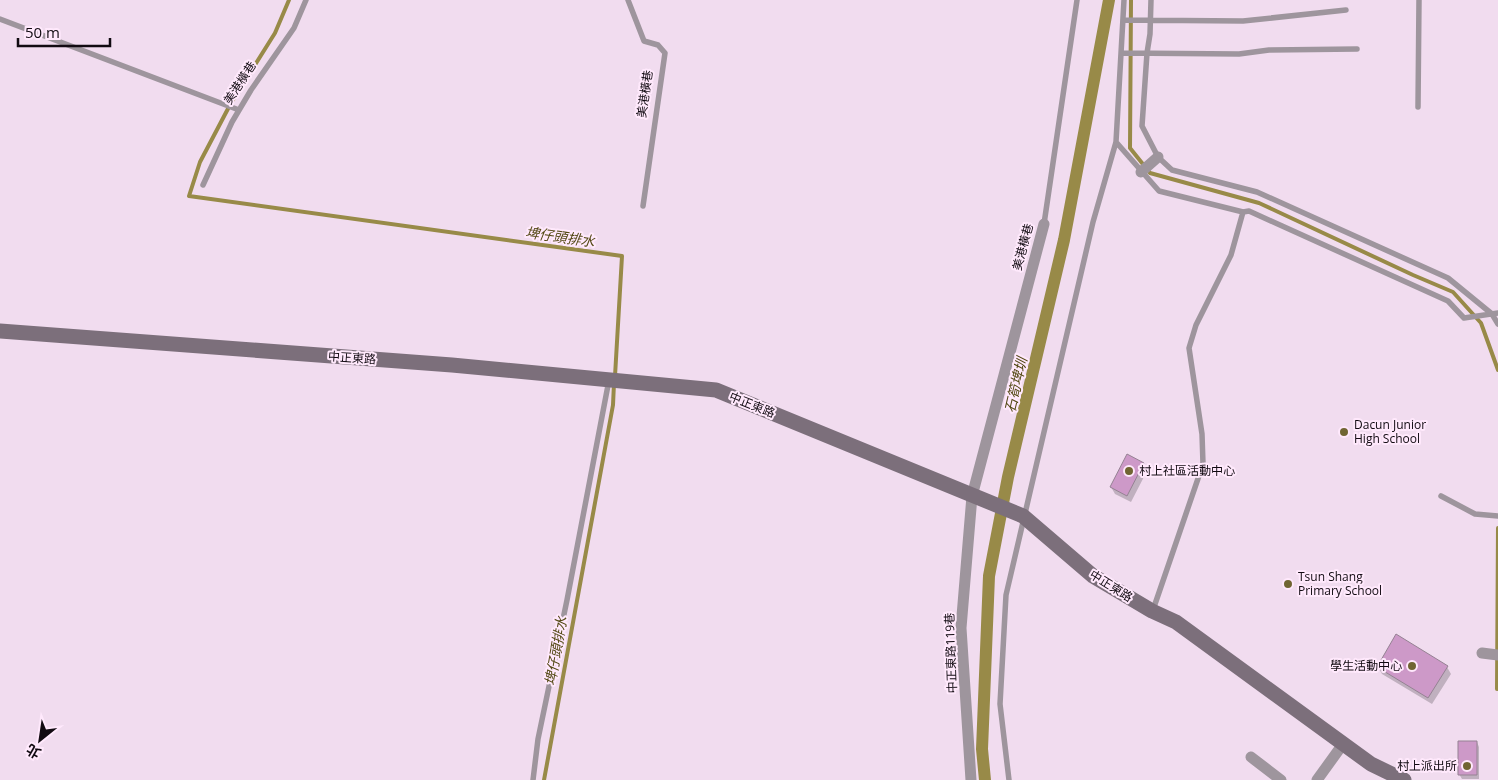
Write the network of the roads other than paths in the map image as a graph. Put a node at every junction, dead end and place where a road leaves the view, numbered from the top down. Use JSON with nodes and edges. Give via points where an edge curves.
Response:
{"nodes":[{"id":1,"x":306,"y":0,"type":"edge"},
{"id":2,"x":628,"y":0,"type":"edge"},
{"id":3,"x":1077,"y":0,"type":"edge"},
{"id":4,"x":1124,"y":0,"type":"edge"},
{"id":5,"x":1151,"y":0,"type":"edge"},
{"id":6,"x":1419,"y":0,"type":"edge"},
{"id":7,"x":1346,"y":10,"type":"dead end"},
{"id":8,"x":0,"y":19,"type":"edge"},
{"id":9,"x":1123,"y":20,"type":"junction"},
{"id":10,"x":1150,"y":21,"type":"junction"},
{"id":11,"x":1357,"y":49,"type":"dead end"},
{"id":12,"x":1147,"y":53,"type":"junction"},
{"id":13,"x":1121,"y":54,"type":"junction"},
{"id":14,"x":1418,"y":107,"type":"dead end"},
{"id":15,"x":239,"y":110,"type":"junction"},
{"id":16,"x":1116,"y":142,"type":"junction"},
{"id":17,"x":1158,"y":157,"type":"junction"},
{"id":18,"x":1141,"y":172,"type":"junction"},
{"id":19,"x":203,"y":185,"type":"dead end"},
{"id":20,"x":643,"y":206,"type":"dead end"},
{"id":21,"x":1243,"y":212,"type":"junction"},
{"id":22,"x":1044,"y":224,"type":"joint"},
{"id":23,"x":1495,"y":314,"type":"edge"},
{"id":24,"x":1498,"y":324,"type":"edge"},
{"id":25,"x":0,"y":331,"type":"edge"},
{"id":26,"x":609,"y":380,"type":"junction"},
{"id":27,"x":972,"y":496,"type":"junction"},
{"id":28,"x":1442,"y":496,"type":"dead end"},
{"id":29,"x":1023,"y":516,"type":"junction"},
{"id":30,"x":1498,"y":516,"type":"edge"},
{"id":31,"x":1152,"y":612,"type":"junction"},
{"id":32,"x":1482,"y":653,"type":"dead end"},
{"id":33,"x":1498,"y":655,"type":"edge"},
{"id":34,"x":1343,"y":744,"type":"junction"},
{"id":35,"x":1251,"y":757,"type":"dead end"},
{"id":36,"x":533,"y":780,"type":"edge"},
{"id":37,"x":970,"y":780,"type":"edge"},
{"id":38,"x":1010,"y":780,"type":"edge"},
{"id":39,"x":1281,"y":780,"type":"edge"},
{"id":40,"x":1317,"y":780,"type":"edge"},
{"id":41,"x":1404,"y":780,"type":"edge"}],
"edges":[{"from":1,"to":15,"type":"lane","name":"美港橫巷","via":[[294,28]]},
{"from":2,"to":20,"type":"lane","name":"美港橫巷","via":[[644,41],[658,45],[665,53]]},
{"from":3,"to":22,"type":"lane","name":"美港橫巷"},
{"from":4,"to":9,"type":"lane"},
{"from":5,"to":10,"type":"lane"},
{"from":6,"to":14,"type":"lane"},
{"from":7,"to":10,"type":"lane","via":[[1243,21]]},
{"from":8,"to":15,"type":"lane"},
{"from":9,"to":10,"type":"lane"},
{"from":9,"to":13,"type":"lane"},
{"from":10,"to":12,"type":"lane"},
{"from":11,"to":12,"type":"lane","via":[[1269,50],[1239,54]]},
{"from":12,"to":13,"type":"lane"},
{"from":12,"to":17,"type":"lane","via":[[1142,126]]},
{"from":13,"to":16,"type":"lane"},
{"from":15,"to":19,"type":"lane","name":"美港橫巷"},
{"from":16,"to":18,"type":"lane"},
{"from":16,"to":29,"type":"lane","via":[[1093,222]]},
{"from":17,"to":18,"type":"street"},
{"from":17,"to":23,"type":"lane","via":[[1172,170],[1257,192],[1448,278]]},
{"from":18,"to":21,"type":"lane","via":[[1159,191]]},
{"from":21,"to":23,"type":"lane","via":[[1249,211],[1448,301],[1464,318]]},
{"from":21,"to":31,"type":"lane","via":[[1231,256],[1196,325],[1189,348],[1202,434],[1203,464]]},
{"from":22,"to":27,"type":"street","name":"美港橫巷"},
{"from":23,"to":24,"type":"lane"},
{"from":25,"to":26,"type":"main road","name":"中正東路"},
{"from":26,"to":27,"type":"main road","name":"中正東路","via":[[716,390]]},
{"from":26,"to":36,"type":"lane","via":[[538,739]]},
{"from":27,"to":29,"type":"main road","name":"中正東路"},
{"from":27,"to":37,"type":"street","name":"中正東路119巷","via":[[961,628]]},
{"from":28,"to":30,"type":"lane","via":[[1475,514]]},
{"from":29,"to":31,"type":"main road","name":"中正東路","via":[[1092,576]]},
{"from":29,"to":38,"type":"lane","via":[[1006,596],[1000,694]]},
{"from":31,"to":34,"type":"main road","name":"中正東路","via":[[1176,622]]},
{"from":32,"to":33,"type":"street"},
{"from":34,"to":40,"type":"street"},
{"from":34,"to":41,"type":"main road","name":"中正東路","via":[[1371,764]]},
{"from":35,"to":39,"type":"street"}]}
